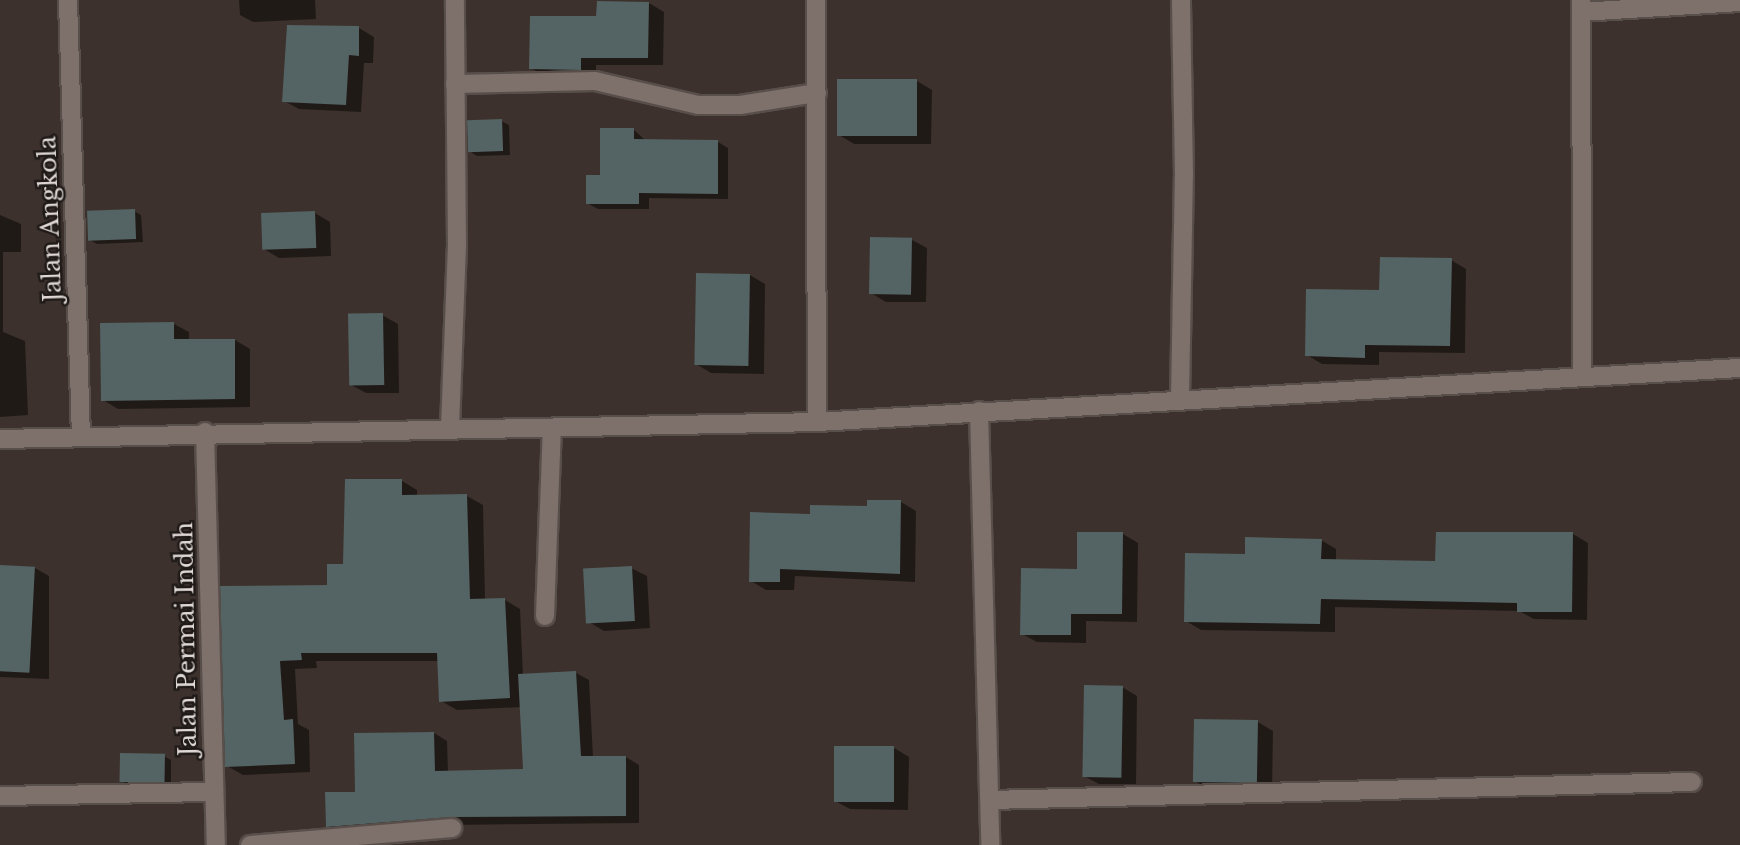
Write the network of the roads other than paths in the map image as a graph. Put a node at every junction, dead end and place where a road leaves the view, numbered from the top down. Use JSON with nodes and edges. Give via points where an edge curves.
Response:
{"nodes":[{"id":1,"x":68,"y":0,"type":"edge"},
{"id":2,"x":455,"y":0,"type":"edge"},
{"id":3,"x":816,"y":0,"type":"edge"},
{"id":4,"x":1181,"y":0,"type":"edge"},
{"id":5,"x":1740,"y":2,"type":"edge"},
{"id":6,"x":1581,"y":6,"type":"edge"},
{"id":7,"x":455,"y":84,"type":"junction"},
{"id":8,"x":817,"y":93,"type":"junction"},
{"id":9,"x":1740,"y":368,"type":"edge"},
{"id":10,"x":1582,"y":377,"type":"junction"},
{"id":11,"x":1180,"y":399,"type":"junction"},
{"id":12,"x":979,"y":411,"type":"junction"},
{"id":13,"x":817,"y":422,"type":"junction"},
{"id":14,"x":450,"y":427,"type":"junction"},
{"id":15,"x":552,"y":429,"type":"junction"},
{"id":16,"x":205,"y":432,"type":"junction"},
{"id":17,"x":81,"y":436,"type":"junction"},
{"id":18,"x":0,"y":439,"type":"edge"},
{"id":19,"x":545,"y":616,"type":"dead end"},
{"id":20,"x":1692,"y":782,"type":"dead end"},
{"id":21,"x":214,"y":792,"type":"junction"},
{"id":22,"x":0,"y":796,"type":"edge"},
{"id":23,"x":990,"y":800,"type":"junction"},
{"id":24,"x":452,"y":828,"type":"dead end"},
{"id":25,"x":216,"y":845,"type":"edge"},
{"id":26,"x":250,"y":845,"type":"edge"},
{"id":27,"x":990,"y":845,"type":"edge"}],
"edges":[{"from":1,"to":17,"type":"street","name":"Jalan Angkola"},
{"from":2,"to":7,"type":"street"},
{"from":3,"to":8,"type":"street"},
{"from":4,"to":11,"type":"street"},
{"from":5,"to":6,"type":"street"},
{"from":6,"to":10,"type":"street"},
{"from":7,"to":8,"type":"street","via":[[595,80],[698,105],[740,105]]},
{"from":7,"to":14,"type":"street","via":[[457,246]]},
{"from":8,"to":13,"type":"street"},
{"from":9,"to":10,"type":"street"},
{"from":10,"to":11,"type":"street"},
{"from":11,"to":12,"type":"street"},
{"from":12,"to":13,"type":"street"},
{"from":12,"to":23,"type":"street"},
{"from":13,"to":15,"type":"street"},
{"from":14,"to":15,"type":"street"},
{"from":14,"to":16,"type":"street"},
{"from":15,"to":19,"type":"street"},
{"from":16,"to":17,"type":"street"},
{"from":16,"to":21,"type":"street","name":"Jalan Permai Indah"},
{"from":17,"to":18,"type":"street"},
{"from":20,"to":23,"type":"street"},
{"from":21,"to":22,"type":"street"},
{"from":21,"to":25,"type":"street","name":"Jalan Permai Indah"},
{"from":23,"to":27,"type":"street"},
{"from":24,"to":26,"type":"street"}]}
